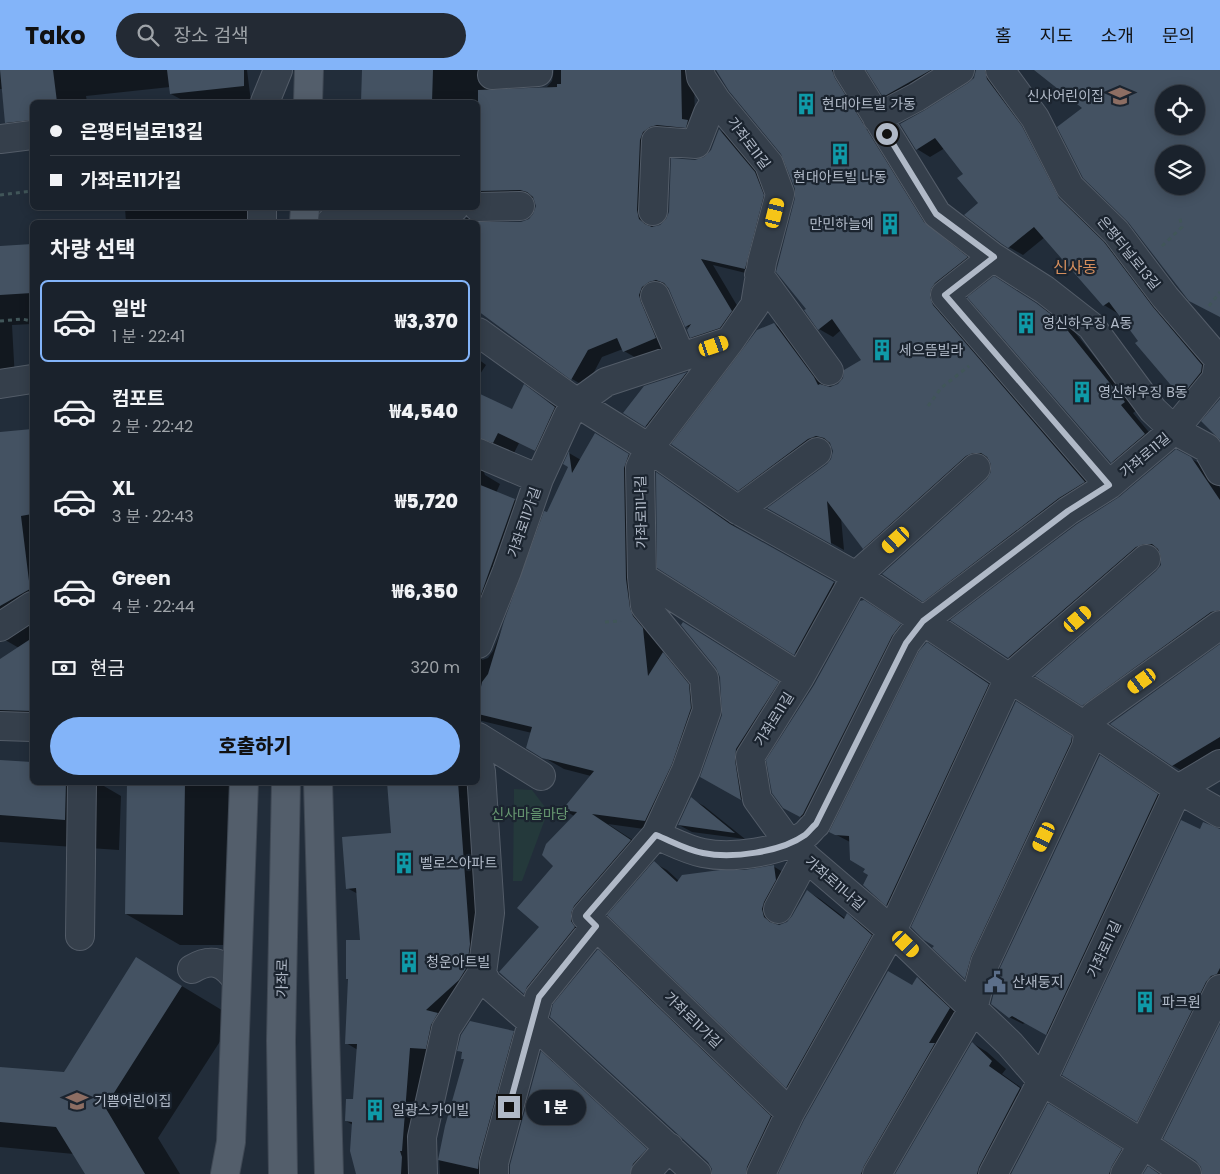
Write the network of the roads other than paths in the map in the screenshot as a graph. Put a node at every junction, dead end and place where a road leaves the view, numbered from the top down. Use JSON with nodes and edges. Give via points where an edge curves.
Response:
{"nodes":[{"id":1,"x":278,"y":70,"type":"edge"},
{"id":2,"x":309,"y":70,"type":"edge"},
{"id":3,"x":538,"y":70,"type":"edge"},
{"id":4,"x":700,"y":70,"type":"edge"},
{"id":5,"x":848,"y":70,"type":"edge"},
{"id":6,"x":960,"y":70,"type":"edge"},
{"id":7,"x":1000,"y":70,"type":"edge"},
{"id":8,"x":492,"y":75,"type":"dead end"},
{"id":9,"x":266,"y":100,"type":"edge"},
{"id":10,"x":308,"y":100,"type":"edge"},
{"id":11,"x":716,"y":100,"type":"junction"},
{"id":12,"x":877,"y":118,"type":"junction"},
{"id":13,"x":30,"y":135,"type":"edge"},
{"id":14,"x":0,"y":139,"type":"edge"},
{"id":15,"x":520,"y":206,"type":"dead end"},
{"id":16,"x":480,"y":207,"type":"edge"},
{"id":17,"x":353,"y":210,"type":"edge"},
{"id":18,"x":653,"y":211,"type":"dead end"},
{"id":19,"x":334,"y":220,"type":"edge"},
{"id":20,"x":994,"y":257,"type":"junction"},
{"id":21,"x":759,"y":275,"type":"junction"},
{"id":22,"x":655,"y":296,"type":"dead end"},
{"id":23,"x":480,"y":333,"type":"edge"},
{"id":24,"x":730,"y":341,"type":"junction"},
{"id":25,"x":681,"y":357,"type":"junction"},
{"id":26,"x":829,"y":371,"type":"dead end"},
{"id":27,"x":30,"y":380,"type":"edge"},
{"id":28,"x":0,"y":384,"type":"edge"},
{"id":29,"x":577,"y":403,"type":"junction"},
{"id":30,"x":1174,"y":430,"type":"junction"},
{"id":31,"x":649,"y":448,"type":"junction"},
{"id":32,"x":817,"y":452,"type":"dead end"},
{"id":33,"x":1216,"y":453,"type":"edge"},
{"id":34,"x":480,"y":454,"type":"edge"},
{"id":35,"x":976,"y":468,"type":"dead end"},
{"id":36,"x":539,"y":479,"type":"junction"},
{"id":37,"x":1109,"y":485,"type":"junction"},
{"id":38,"x":738,"y":510,"type":"junction"},
{"id":39,"x":1146,"y":559,"type":"dead end"},
{"id":40,"x":856,"y":576,"type":"junction"},
{"id":41,"x":642,"y":577,"type":"junction"},
{"id":42,"x":30,"y":607,"type":"edge"},
{"id":43,"x":923,"y":621,"type":"junction"},
{"id":44,"x":1220,"y":625,"type":"edge"},
{"id":45,"x":0,"y":627,"type":"edge"},
{"id":46,"x":480,"y":632,"type":"edge"},
{"id":47,"x":800,"y":677,"type":"junction"},
{"id":48,"x":1010,"y":678,"type":"junction"},
{"id":49,"x":0,"y":726,"type":"edge"},
{"id":50,"x":1086,"y":726,"type":"junction"},
{"id":51,"x":30,"y":728,"type":"edge"},
{"id":52,"x":480,"y":738,"type":"edge"},
{"id":53,"x":1220,"y":764,"type":"edge"},
{"id":54,"x":480,"y":768,"type":"edge"},
{"id":55,"x":540,"y":776,"type":"dead end"},
{"id":56,"x":82,"y":785,"type":"edge"},
{"id":57,"x":244,"y":785,"type":"edge"},
{"id":58,"x":286,"y":785,"type":"edge"},
{"id":59,"x":318,"y":785,"type":"edge"},
{"id":60,"x":1178,"y":789,"type":"junction"},
{"id":61,"x":1220,"y":812,"type":"edge"},
{"id":62,"x":656,"y":835,"type":"junction"},
{"id":63,"x":798,"y":850,"type":"junction"},
{"id":64,"x":778,"y":909,"type":"dead end"},
{"id":65,"x":591,"y":921,"type":"junction"},
{"id":66,"x":892,"y":931,"type":"junction"},
{"id":67,"x":80,"y":936,"type":"dead end"},
{"id":68,"x":192,"y":969,"type":"dead end"},
{"id":69,"x":482,"y":973,"type":"junction"},
{"id":70,"x":236,"y":979,"type":"junction"},
{"id":71,"x":1220,"y":989,"type":"edge"},
{"id":72,"x":973,"y":1009,"type":"junction"},
{"id":73,"x":533,"y":1023,"type":"junction"},
{"id":74,"x":1042,"y":1081,"type":"junction"},
{"id":75,"x":790,"y":1113,"type":"junction"},
{"id":76,"x":1143,"y":1144,"type":"junction"},
{"id":77,"x":668,"y":1147,"type":"junction"},
{"id":78,"x":425,"y":1173,"type":"edge"},
{"id":79,"x":225,"y":1174,"type":"edge"},
{"id":80,"x":283,"y":1174,"type":"edge"},
{"id":81,"x":329,"y":1174,"type":"edge"},
{"id":82,"x":494,"y":1174,"type":"edge"},
{"id":83,"x":645,"y":1174,"type":"edge"},
{"id":84,"x":697,"y":1174,"type":"edge"},
{"id":85,"x":761,"y":1174,"type":"edge"},
{"id":86,"x":876,"y":1174,"type":"edge"},
{"id":87,"x":993,"y":1174,"type":"edge"},
{"id":88,"x":1125,"y":1174,"type":"edge"},
{"id":89,"x":1187,"y":1174,"type":"edge"}],
"edges":[{"from":1,"to":9,"type":"street"},
{"from":2,"to":10,"type":"main road"},
{"from":3,"to":8,"type":"street"},
{"from":4,"to":11,"type":"street"},
{"from":5,"to":12,"type":"street"},
{"from":6,"to":12,"type":"street"},
{"from":7,"to":30,"type":"street","name":"은평터널로13길","via":[[1036,118],[1070,187],[1116,232],[1165,297],[1219,360],[1216,379]]},
{"from":11,"to":18,"type":"street","via":[[696,144],[656,141]]},
{"from":11,"to":21,"type":"street","name":"가좌로11길","via":[[769,164],[780,194]]},
{"from":12,"to":20,"type":"street","via":[[936,214]]},
{"from":13,"to":14,"type":"street"},
{"from":15,"to":16,"type":"street"},
{"from":17,"to":19,"type":"street"},
{"from":20,"to":30,"type":"street","via":[[1045,290],[1091,326],[1153,410]]},
{"from":20,"to":37,"type":"street","via":[[945,295]]},
{"from":21,"to":24,"type":"street","name":"가좌로11길","via":[[756,305]]},
{"from":21,"to":26,"type":"street"},
{"from":22,"to":25,"type":"street"},
{"from":23,"to":29,"type":"street"},
{"from":24,"to":25,"type":"street"},
{"from":24,"to":31,"type":"street","name":"가좌로11나길"},
{"from":25,"to":29,"type":"street","via":[[606,382]]},
{"from":27,"to":28,"type":"street"},
{"from":29,"to":31,"type":"street"},
{"from":29,"to":36,"type":"street","name":"가좌로11가길"},
{"from":30,"to":33,"type":"street"},
{"from":30,"to":37,"type":"street","name":"가좌로11길"},
{"from":31,"to":38,"type":"street"},
{"from":31,"to":41,"type":"street","name":"가좌로11나길","via":[[640,468]]},
{"from":32,"to":38,"type":"street"},
{"from":34,"to":36,"type":"street"},
{"from":35,"to":40,"type":"street","name":"가좌로11길"},
{"from":36,"to":46,"type":"street","name":"가좌로11가길","via":[[507,571]]},
{"from":37,"to":43,"type":"street","name":"가좌로11길","via":[[1068,511]]},
{"from":38,"to":40,"type":"street"},
{"from":39,"to":48,"type":"street"},
{"from":40,"to":43,"type":"street"},
{"from":40,"to":47,"type":"street","name":"가좌로11길"},
{"from":41,"to":47,"type":"street"},
{"from":41,"to":62,"type":"street","name":"가좌로11나길","via":[[645,606],[704,678],[707,710],[686,770]]},
{"from":42,"to":45,"type":"street"},
{"from":43,"to":48,"type":"street"},
{"from":43,"to":63,"type":"street","name":"가좌로11길","via":[[906,643],[816,824],[805,835]]},
{"from":44,"to":50,"type":"street","via":[[1095,715]]},
{"from":47,"to":63,"type":"street","name":"가좌로11길","via":[[750,757],[757,799]]},
{"from":48,"to":50,"type":"street"},
{"from":48,"to":66,"type":"street"},
{"from":49,"to":51,"type":"street"},
{"from":50,"to":60,"type":"street"},
{"from":50,"to":72,"type":"street","via":[[1086,747],[985,963]]},
{"from":52,"to":55,"type":"street"},
{"from":53,"to":60,"type":"street"},
{"from":54,"to":69,"type":"street","via":[[490,913]]},
{"from":56,"to":67,"type":"street"},
{"from":57,"to":70,"type":"main road"},
{"from":58,"to":80,"type":"main road","name":"가좌로","via":[[281,1041]]},
{"from":59,"to":81,"type":"main road"},
{"from":60,"to":61,"type":"street"},
{"from":60,"to":74,"type":"street","name":"가좌로11길"},
{"from":62,"to":63,"type":"street","via":[[703,853],[734,855]]},
{"from":62,"to":65,"type":"street","name":"가좌로11나길"},
{"from":63,"to":64,"type":"street"},
{"from":63,"to":66,"type":"street","name":"가좌로11나길"},
{"from":65,"to":73,"type":"street","via":[[539,997]]},
{"from":65,"to":75,"type":"street","name":"가좌로11가길"},
{"from":66,"to":72,"type":"street","name":"가좌로11나길"},
{"from":66,"to":75,"type":"street"},
{"from":68,"to":70,"type":"street","via":[[211,962],[229,969]]},
{"from":69,"to":73,"type":"street","via":[[487,983]]},
{"from":69,"to":78,"type":"street","via":[[446,1029],[422,1137]]},
{"from":70,"to":79,"type":"main road","via":[[231,1142]]},
{"from":71,"to":76,"type":"street"},
{"from":72,"to":74,"type":"street","name":"가좌로11나길"},
{"from":72,"to":86,"type":"street"},
{"from":73,"to":77,"type":"street"},
{"from":73,"to":82,"type":"street","via":[[494,1163]]},
{"from":74,"to":76,"type":"street","name":"가좌로11나길"},
{"from":74,"to":87,"type":"street"},
{"from":75,"to":85,"type":"street"},
{"from":76,"to":88,"type":"street"},
{"from":76,"to":89,"type":"street","name":"가좌로11나길"},
{"from":77,"to":83,"type":"street"},
{"from":77,"to":84,"type":"street"}]}
